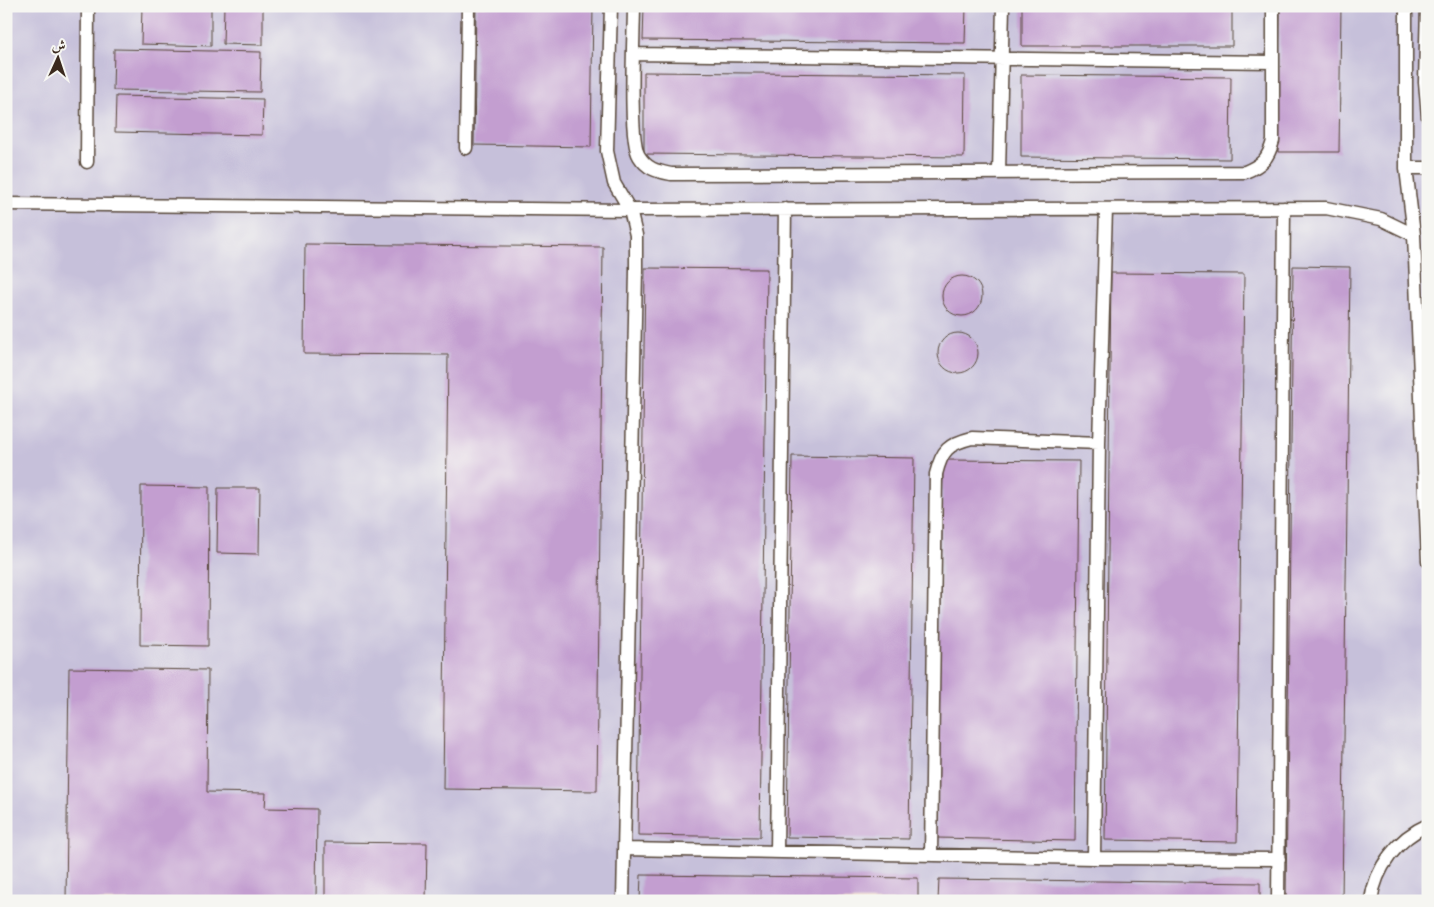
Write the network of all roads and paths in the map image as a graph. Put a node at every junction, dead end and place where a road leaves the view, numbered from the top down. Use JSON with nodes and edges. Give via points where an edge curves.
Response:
{"nodes":[{"id":1,"x":88,"y":6,"type":"edge"},
{"id":2,"x":468,"y":6,"type":"edge"},
{"id":3,"x":611,"y":6,"type":"edge"},
{"id":4,"x":634,"y":6,"type":"edge"},
{"id":5,"x":1003,"y":6,"type":"edge"},
{"id":6,"x":1273,"y":6,"type":"edge"},
{"id":7,"x":1406,"y":6,"type":"edge"},
{"id":8,"x":1426,"y":6,"type":"edge"},
{"id":9,"x":634,"y":54,"type":"junction"},
{"id":10,"x":1002,"y":58,"type":"junction"},
{"id":11,"x":1273,"y":62,"type":"junction"},
{"id":12,"x":1428,"y":116,"type":"edge"},
{"id":13,"x":466,"y":148,"type":"dead end"},
{"id":14,"x":88,"y":162,"type":"dead end"},
{"id":15,"x":1406,"y":168,"type":"junction"},
{"id":16,"x":1428,"y":168,"type":"edge"},
{"id":17,"x":999,"y":172,"type":"junction"},
{"id":18,"x":6,"y":204,"type":"edge"},
{"id":19,"x":1284,"y":208,"type":"junction"},
{"id":20,"x":785,"y":209,"type":"junction"},
{"id":21,"x":1106,"y":209,"type":"junction"},
{"id":22,"x":630,"y":210,"type":"junction"},
{"id":23,"x":1414,"y":235,"type":"junction"},
{"id":24,"x":1099,"y":443,"type":"junction"},
{"id":25,"x":1428,"y":561,"type":"edge"},
{"id":26,"x":1428,"y":825,"type":"edge"},
{"id":27,"x":624,"y":849,"type":"junction"},
{"id":28,"x":777,"y":852,"type":"junction"},
{"id":29,"x":931,"y":855,"type":"junction"},
{"id":30,"x":1094,"y":858,"type":"junction"},
{"id":31,"x":1279,"y":859,"type":"junction"},
{"id":32,"x":623,"y":901,"type":"edge"},
{"id":33,"x":1278,"y":901,"type":"edge"},
{"id":34,"x":1371,"y":901,"type":"edge"}],
"edges":[{"from":1,"to":14,"type":"lane"},
{"from":2,"to":13,"type":"lane"},
{"from":3,"to":22,"type":"lane","via":[[607,151],[614,183]]},
{"from":4,"to":9,"type":"lane"},
{"from":5,"to":10,"type":"lane"},
{"from":6,"to":11,"type":"lane"},
{"from":7,"to":15,"type":"lane"},
{"from":8,"to":12,"type":"lane"},
{"from":9,"to":10,"type":"lane"},
{"from":9,"to":17,"type":"lane","via":[[633,134],[638,155],[652,170],[671,174]]},
{"from":10,"to":11,"type":"lane"},
{"from":10,"to":17,"type":"lane"},
{"from":11,"to":17,"type":"lane","via":[[1273,141],[1261,166],[1245,172]]},
{"from":15,"to":16,"type":"lane"},
{"from":15,"to":23,"type":"lane"},
{"from":18,"to":22,"type":"lane"},
{"from":19,"to":21,"type":"lane"},
{"from":19,"to":23,"type":"lane","via":[[1351,211],[1381,219]]},
{"from":19,"to":31,"type":"lane"},
{"from":20,"to":21,"type":"lane"},
{"from":20,"to":22,"type":"lane"},
{"from":20,"to":28,"type":"lane"},
{"from":21,"to":24,"type":"lane"},
{"from":22,"to":27,"type":"lane","via":[[636,235],[636,270]]},
{"from":23,"to":25,"type":"lane"},
{"from":24,"to":29,"type":"lane","via":[[972,438],[955,442],[941,455],[936,474]]},
{"from":24,"to":30,"type":"lane"},
{"from":26,"to":34,"type":"lane","via":[[1403,841],[1389,856],[1378,874]]},
{"from":27,"to":28,"type":"lane"},
{"from":27,"to":32,"type":"lane"},
{"from":28,"to":29,"type":"lane"},
{"from":29,"to":30,"type":"lane"},
{"from":30,"to":31,"type":"lane"},
{"from":31,"to":33,"type":"lane"}]}
